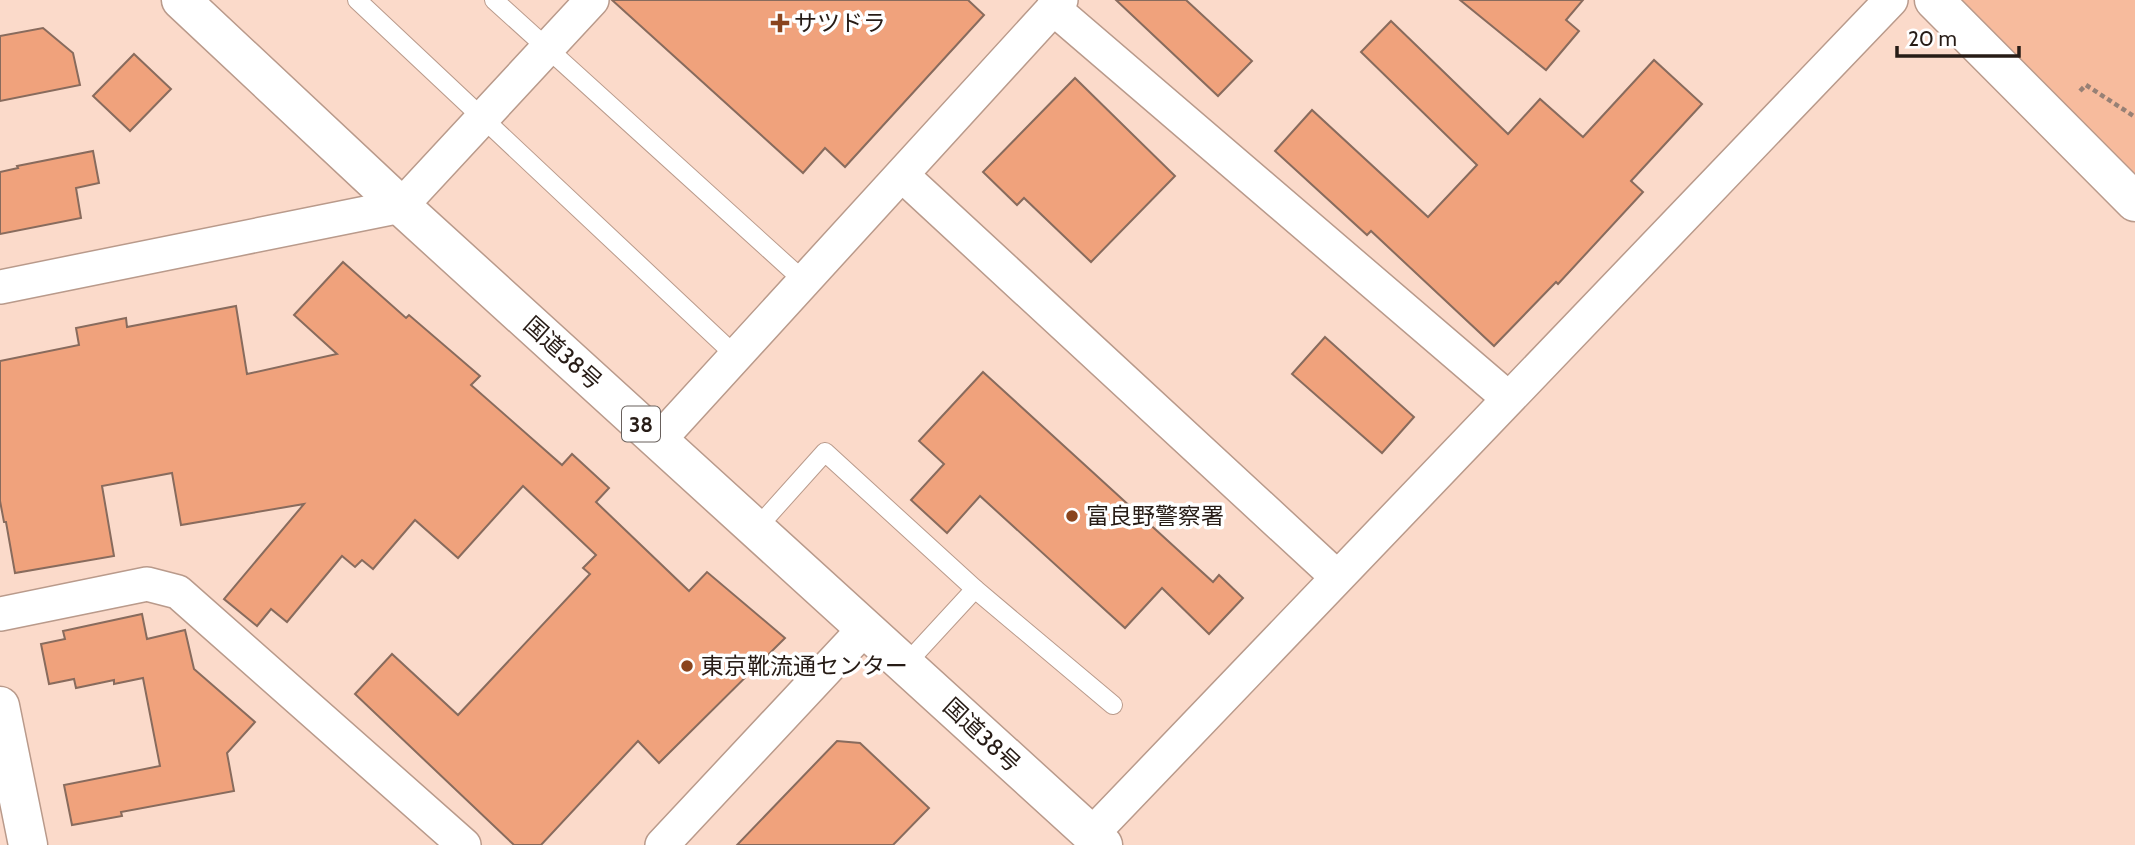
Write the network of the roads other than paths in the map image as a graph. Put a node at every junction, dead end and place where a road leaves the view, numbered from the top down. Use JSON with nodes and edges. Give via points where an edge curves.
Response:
{"nodes":[{"id":1,"x":181,"y":0,"type":"edge"},
{"id":2,"x":357,"y":0,"type":"edge"},
{"id":3,"x":494,"y":0,"type":"edge"},
{"id":4,"x":592,"y":0,"type":"edge"},
{"id":5,"x":1892,"y":0,"type":"edge"},
{"id":6,"x":1934,"y":0,"type":"edge"},
{"id":7,"x":1057,"y":4,"type":"edge"},
{"id":8,"x":548,"y":48,"type":"junction"},
{"id":9,"x":483,"y":118,"type":"junction"},
{"id":10,"x":902,"y":175,"type":"junction"},
{"id":11,"x":2135,"y":202,"type":"edge"},
{"id":12,"x":401,"y":206,"type":"junction"},
{"id":13,"x":804,"y":281,"type":"junction"},
{"id":14,"x":0,"y":287,"type":"edge"},
{"id":15,"x":737,"y":357,"type":"junction"},
{"id":16,"x":1508,"y":398,"type":"junction"},
{"id":17,"x":659,"y":440,"type":"junction"},
{"id":18,"x":755,"y":528,"type":"junction"},
{"id":19,"x":1337,"y":577,"type":"junction"},
{"id":20,"x":975,"y":589,"type":"junction"},
{"id":21,"x":0,"y":614,"type":"edge"},
{"id":22,"x":865,"y":628,"type":"junction"},
{"id":23,"x":905,"y":665,"type":"junction"},
{"id":24,"x":1114,"y":705,"type":"dead end"},
{"id":25,"x":0,"y":706,"type":"edge"},
{"id":26,"x":1097,"y":840,"type":"edge"},
{"id":27,"x":28,"y":845,"type":"edge"},
{"id":28,"x":464,"y":845,"type":"edge"},
{"id":29,"x":662,"y":845,"type":"edge"}],
"edges":[{"from":1,"to":12,"type":"main road","name":"国道38号","number":"38"},
{"from":2,"to":9,"type":"lane"},
{"from":3,"to":8,"type":"lane"},
{"from":4,"to":8,"type":"street"},
{"from":5,"to":16,"type":"street"},
{"from":6,"to":11,"type":"main road"},
{"from":7,"to":10,"type":"street"},
{"from":7,"to":16,"type":"street"},
{"from":8,"to":9,"type":"street"},
{"from":8,"to":13,"type":"lane"},
{"from":9,"to":12,"type":"street"},
{"from":9,"to":15,"type":"lane"},
{"from":10,"to":13,"type":"street"},
{"from":10,"to":19,"type":"street"},
{"from":12,"to":14,"type":"street"},
{"from":12,"to":17,"type":"main road","name":"国道38号","number":"38"},
{"from":13,"to":15,"type":"street"},
{"from":15,"to":17,"type":"street"},
{"from":16,"to":19,"type":"street"},
{"from":17,"to":18,"type":"main road","name":"国道38号","number":"38"},
{"from":18,"to":20,"type":"lane","via":[[825,452]]},
{"from":18,"to":22,"type":"main road","name":"国道38号","number":"38"},
{"from":19,"to":26,"type":"street"},
{"from":20,"to":23,"type":"lane"},
{"from":20,"to":24,"type":"lane"},
{"from":21,"to":28,"type":"street","via":[[147,584],[178,592]]},
{"from":22,"to":23,"type":"main road","name":"国道38号","number":"38"},
{"from":22,"to":29,"type":"street"},
{"from":23,"to":26,"type":"main road","name":"国道38号","number":"38"},
{"from":25,"to":27,"type":"main road"}]}
